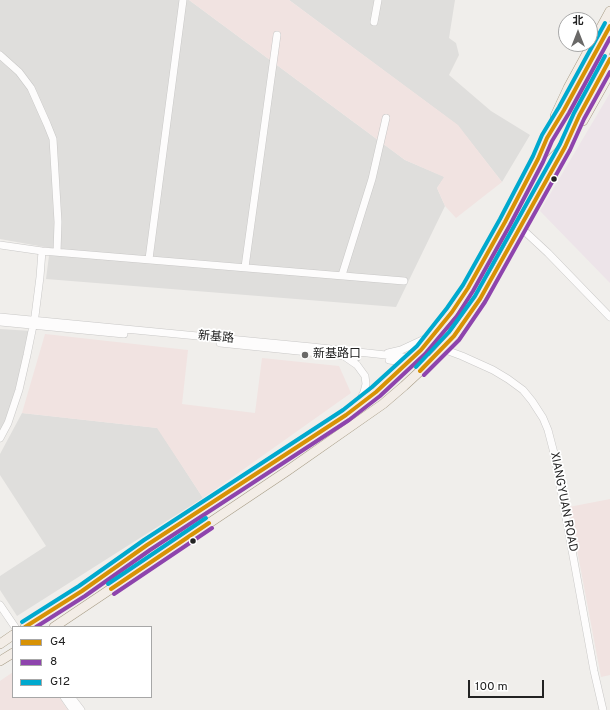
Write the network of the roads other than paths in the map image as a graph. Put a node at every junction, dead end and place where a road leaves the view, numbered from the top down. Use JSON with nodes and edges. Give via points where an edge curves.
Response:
{"nodes":[{"id":1,"x":183,"y":0,"type":"edge"},
{"id":2,"x":378,"y":0,"type":"edge"},
{"id":3,"x":610,"y":11,"type":"edge"},
{"id":4,"x":374,"y":22,"type":"dead end"},
{"id":5,"x":610,"y":26,"type":"edge"},
{"id":6,"x":277,"y":35,"type":"dead end"},
{"id":7,"x":610,"y":43,"type":"edge"},
{"id":8,"x":0,"y":55,"type":"edge"},
{"id":9,"x":610,"y":59,"type":"edge"},
{"id":10,"x":610,"y":73,"type":"edge"},
{"id":11,"x":386,"y":118,"type":"dead end"},
{"id":12,"x":567,"y":122,"type":"junction"},
{"id":13,"x":547,"y":138,"type":"junction"},
{"id":14,"x":565,"y":147,"type":"junction"},
{"id":15,"x":538,"y":159,"type":"junction"},
{"id":16,"x":553,"y":167,"type":"junction"},
{"id":17,"x":520,"y":227,"type":"junction"},
{"id":18,"x":0,"y":245,"type":"edge"},
{"id":19,"x":42,"y":251,"type":"junction"},
{"id":20,"x":57,"y":252,"type":"junction"},
{"id":21,"x":150,"y":259,"type":"junction"},
{"id":22,"x":245,"y":267,"type":"junction"},
{"id":23,"x":342,"y":275,"type":"junction"},
{"id":24,"x":404,"y":281,"type":"dead end"},
{"id":25,"x":0,"y":317,"type":"edge"},
{"id":26,"x":610,"y":317,"type":"edge"},
{"id":27,"x":0,"y":322,"type":"edge"},
{"id":28,"x":34,"y":323,"type":"junction"},
{"id":29,"x":434,"y":334,"type":"junction"},
{"id":30,"x":443,"y":349,"type":"junction"},
{"id":31,"x":378,"y":354,"type":"junction"},
{"id":32,"x":342,"y":355,"type":"junction"},
{"id":33,"x":411,"y":360,"type":"junction"},
{"id":34,"x":429,"y":362,"type":"junction"},
{"id":35,"x":356,"y":408,"type":"junction"},
{"id":36,"x":0,"y":438,"type":"edge"},
{"id":37,"x":0,"y":605,"type":"edge"},
{"id":38,"x":15,"y":626,"type":"edge"},
{"id":39,"x":27,"y":626,"type":"edge"},
{"id":40,"x":55,"y":626,"type":"edge"},
{"id":41,"x":12,"y":636,"type":"edge"},
{"id":42,"x":0,"y":644,"type":"edge"},
{"id":43,"x":65,"y":698,"type":"edge"},
{"id":44,"x":72,"y":698,"type":"edge"},
{"id":45,"x":73,"y":710,"type":"edge"},
{"id":46,"x":81,"y":710,"type":"edge"},
{"id":47,"x":603,"y":710,"type":"edge"}],
"edges":[{"from":1,"to":21,"type":"street"},
{"from":2,"to":4,"type":"street"},
{"from":3,"to":13,"type":"main road","via":[[568,88]]},
{"from":5,"to":13,"type":"main road"},
{"from":6,"to":22,"type":"street"},
{"from":7,"to":12,"type":"main road"},
{"from":8,"to":20,"type":"street","via":[[19,72],[31,88],[53,139],[58,222]]},
{"from":9,"to":14,"type":"main road"},
{"from":10,"to":14,"type":"main road"},
{"from":11,"to":23,"type":"street","via":[[372,179]]},
{"from":12,"to":15,"type":"main road","via":[[554,143]]},
{"from":12,"to":16,"type":"main road","via":[[558,144]]},
{"from":13,"to":15,"type":"main road"},
{"from":14,"to":16,"type":"main road"},
{"from":15,"to":29,"type":"main road","via":[[468,288]]},
{"from":16,"to":17,"type":"main road"},
{"from":17,"to":26,"type":"street"},
{"from":17,"to":30,"type":"main road","via":[[480,299]]},
{"from":18,"to":19,"type":"street"},
{"from":19,"to":20,"type":"street"},
{"from":19,"to":28,"type":"street"},
{"from":20,"to":21,"type":"street"},
{"from":21,"to":22,"type":"street"},
{"from":22,"to":23,"type":"street"},
{"from":23,"to":24,"type":"street"},
{"from":25,"to":28,"type":"street","name":"新基路"},
{"from":27,"to":28,"type":"street","name":"新基路"},
{"from":28,"to":31,"type":"street","name":"新基路"},
{"from":28,"to":32,"type":"street","name":"新基路"},
{"from":28,"to":36,"type":"street","via":[[19,390],[8,424]]},
{"from":29,"to":31,"type":"street","via":[[401,350]]},
{"from":29,"to":33,"type":"main road"},
{"from":30,"to":34,"type":"main road"},
{"from":30,"to":47,"type":"street","name":"XIANGYUAN ROAD","via":[[508,379],[523,390],[544,418],[555,457]]},
{"from":31,"to":33,"type":"street","name":"新基路"},
{"from":32,"to":33,"type":"street","name":"新基路"},
{"from":32,"to":35,"type":"street","via":[[357,365],[365,376],[364,392]]},
{"from":33,"to":34,"type":"street","name":"新基路"},
{"from":33,"to":35,"type":"main road"},
{"from":34,"to":40,"type":"main road","via":[[383,404]]},
{"from":35,"to":39,"type":"main road"},
{"from":37,"to":38,"type":"street"},
{"from":41,"to":42,"type":"main road"},
{"from":43,"to":45,"type":"street"},
{"from":44,"to":46,"type":"street"}]}
